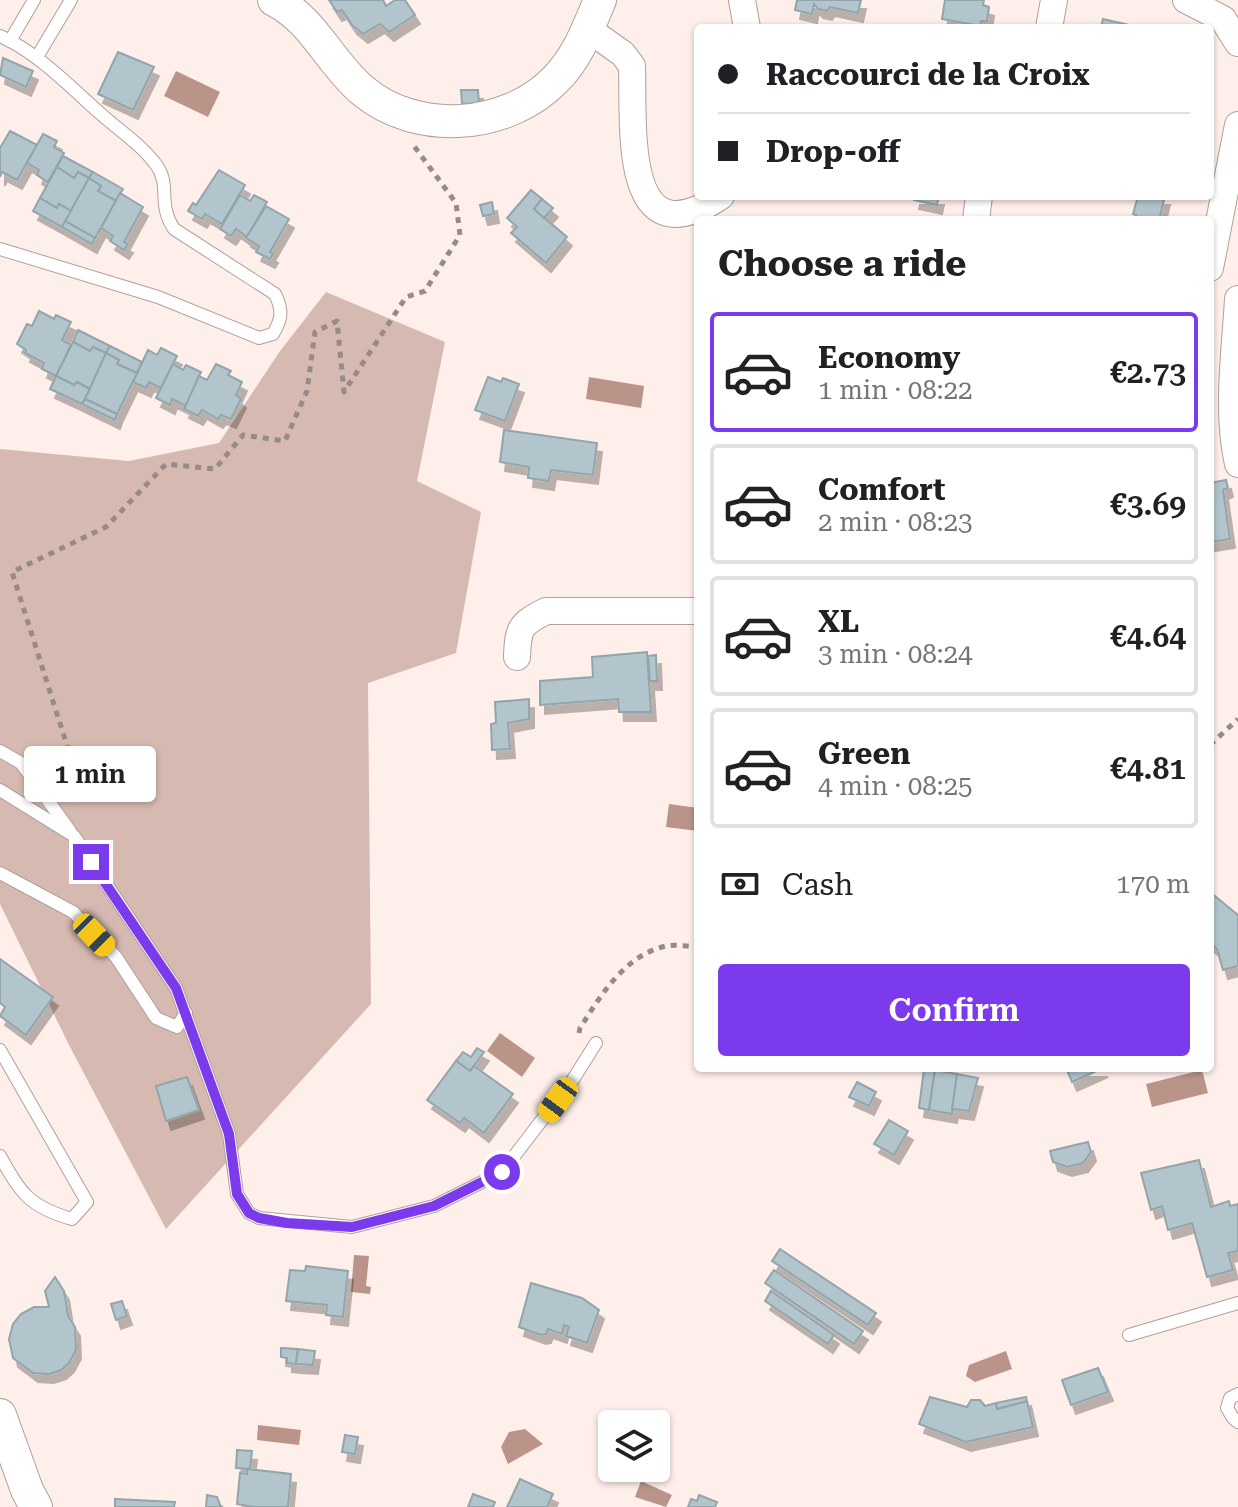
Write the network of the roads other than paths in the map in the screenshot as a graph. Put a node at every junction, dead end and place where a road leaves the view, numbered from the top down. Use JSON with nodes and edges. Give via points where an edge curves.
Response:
{"nodes":[{"id":1,"x":34,"y":0,"type":"edge"},
{"id":2,"x":71,"y":0,"type":"edge"},
{"id":3,"x":274,"y":0,"type":"edge"},
{"id":4,"x":742,"y":0,"type":"edge"},
{"id":5,"x":1054,"y":0,"type":"edge"},
{"id":6,"x":1186,"y":0,"type":"edge"},
{"id":7,"x":594,"y":14,"type":"edge"},
{"id":8,"x":746,"y":24,"type":"edge"},
{"id":9,"x":1050,"y":24,"type":"edge"},
{"id":10,"x":5,"y":38,"type":"edge"},
{"id":11,"x":1238,"y":43,"type":"edge"},
{"id":12,"x":37,"y":57,"type":"junction"},
{"id":13,"x":1238,"y":125,"type":"edge"},
{"id":14,"x":715,"y":200,"type":"edge"},
{"id":15,"x":1214,"y":248,"type":"edge"},
{"id":16,"x":0,"y":249,"type":"edge"},
{"id":17,"x":1238,"y":299,"type":"edge"},
{"id":18,"x":1235,"y":393,"type":"edge"},
{"id":19,"x":1238,"y":464,"type":"edge"},
{"id":20,"x":694,"y":611,"type":"edge"},
{"id":21,"x":517,"y":657,"type":"dead end"},
{"id":22,"x":0,"y":751,"type":"edge"},
{"id":23,"x":0,"y":790,"type":"edge"},
{"id":24,"x":74,"y":836,"type":"junction"},
{"id":25,"x":0,"y":873,"type":"edge"},
{"id":26,"x":186,"y":1013,"type":"junction"},
{"id":27,"x":596,"y":1043,"type":"dead end"},
{"id":28,"x":0,"y":1050,"type":"edge"},
{"id":29,"x":0,"y":1156,"type":"edge"},
{"id":30,"x":1238,"y":1303,"type":"edge"},
{"id":31,"x":1129,"y":1335,"type":"dead end"},
{"id":32,"x":1238,"y":1394,"type":"edge"},
{"id":33,"x":1238,"y":1422,"type":"edge"},
{"id":34,"x":2,"y":1425,"type":"edge"},
{"id":35,"x":36,"y":1507,"type":"edge"}],
"edges":[{"from":1,"to":10,"type":"lane"},
{"from":2,"to":12,"type":"lane"},
{"from":3,"to":7,"type":"street","via":[[307,23],[342,72],[365,93],[394,110],[464,121],[517,108],[556,80],[573,59]]},
{"from":4,"to":8,"type":"street"},
{"from":5,"to":9,"type":"street"},
{"from":6,"to":11,"type":"street","via":[[1223,19]]},
{"from":7,"to":14,"type":"street","via":[[632,66],[635,164],[644,192],[663,212],[674,214],[699,211]]},
{"from":10,"to":12,"type":"lane"},
{"from":12,"to":16,"type":"lane","via":[[156,165],[164,180],[165,216],[174,229],[275,294],[281,322],[273,334],[259,338],[158,297]]},
{"from":13,"to":15,"type":"street"},
{"from":17,"to":18,"type":"street"},
{"from":18,"to":19,"type":"street"},
{"from":20,"to":21,"type":"street","via":[[546,611],[526,621],[518,634]]},
{"from":22,"to":24,"type":"lane","via":[[21,763]]},
{"from":23,"to":24,"type":"lane"},
{"from":24,"to":26,"type":"lane","via":[[176,988]]},
{"from":25,"to":26,"type":"lane","via":[[73,912],[116,957],[156,1018],[177,1027]]},
{"from":26,"to":27,"type":"lane","via":[[229,1134],[237,1194],[249,1213],[273,1221],[352,1227],[434,1206],[502,1172]]},
{"from":28,"to":29,"type":"lane","via":[[87,1202],[72,1219],[43,1211],[17,1186]]},
{"from":30,"to":31,"type":"lane"},
{"from":32,"to":33,"type":"lane","via":[[1227,1408]]},
{"from":34,"to":35,"type":"street"}]}
